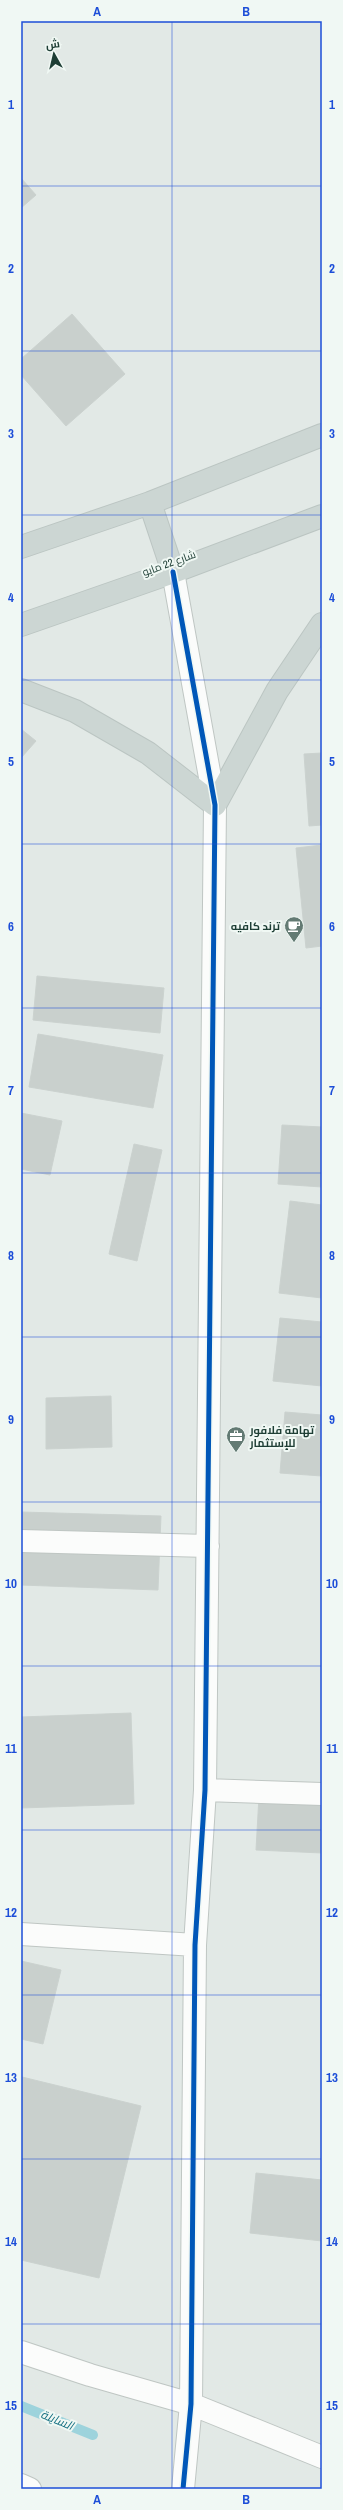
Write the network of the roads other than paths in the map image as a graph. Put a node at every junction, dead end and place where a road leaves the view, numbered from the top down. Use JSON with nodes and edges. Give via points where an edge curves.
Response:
{"nodes":[{"id":1,"x":322,"y":435,"type":"edge"},
{"id":2,"x":150,"y":503,"type":"junction"},
{"id":3,"x":322,"y":516,"type":"edge"},
{"id":4,"x":21,"y":547,"type":"edge"},
{"id":5,"x":173,"y":572,"type":"junction"},
{"id":6,"x":21,"y":624,"type":"edge"},
{"id":7,"x":322,"y":624,"type":"edge"},
{"id":8,"x":21,"y":690,"type":"edge"},
{"id":9,"x":214,"y":805,"type":"junction"},
{"id":10,"x":21,"y":1541,"type":"edge"},
{"id":11,"x":208,"y":1546,"type":"junction"},
{"id":12,"x":205,"y":1790,"type":"junction"},
{"id":13,"x":322,"y":1794,"type":"edge"},
{"id":14,"x":21,"y":1934,"type":"edge"},
{"id":15,"x":195,"y":1945,"type":"junction"},
{"id":16,"x":21,"y":2352,"type":"edge"},
{"id":17,"x":191,"y":2404,"type":"junction"},
{"id":18,"x":322,"y":2457,"type":"edge"},
{"id":19,"x":21,"y":2485,"type":"edge"},
{"id":20,"x":30,"y":2489,"type":"edge"},
{"id":21,"x":183,"y":2489,"type":"edge"}],
"edges":[{"from":1,"to":2,"type":"main road"},
{"from":2,"to":4,"type":"main road"},
{"from":2,"to":5,"type":"main road"},
{"from":3,"to":5,"type":"main road","name":"شارع 22 مايو"},
{"from":5,"to":6,"type":"main road","name":"شارع 22 مايو"},
{"from":5,"to":9,"type":"street"},
{"from":7,"to":9,"type":"main road","via":[[278,691]]},
{"from":8,"to":9,"type":"main road","via":[[75,711],[148,753]]},
{"from":9,"to":11,"type":"street"},
{"from":10,"to":11,"type":"street"},
{"from":11,"to":12,"type":"street"},
{"from":12,"to":13,"type":"street"},
{"from":12,"to":15,"type":"street"},
{"from":14,"to":15,"type":"street"},
{"from":15,"to":17,"type":"street"},
{"from":16,"to":17,"type":"street"},
{"from":17,"to":18,"type":"street"},
{"from":17,"to":21,"type":"street"},
{"from":19,"to":20,"type":"street"}]}
